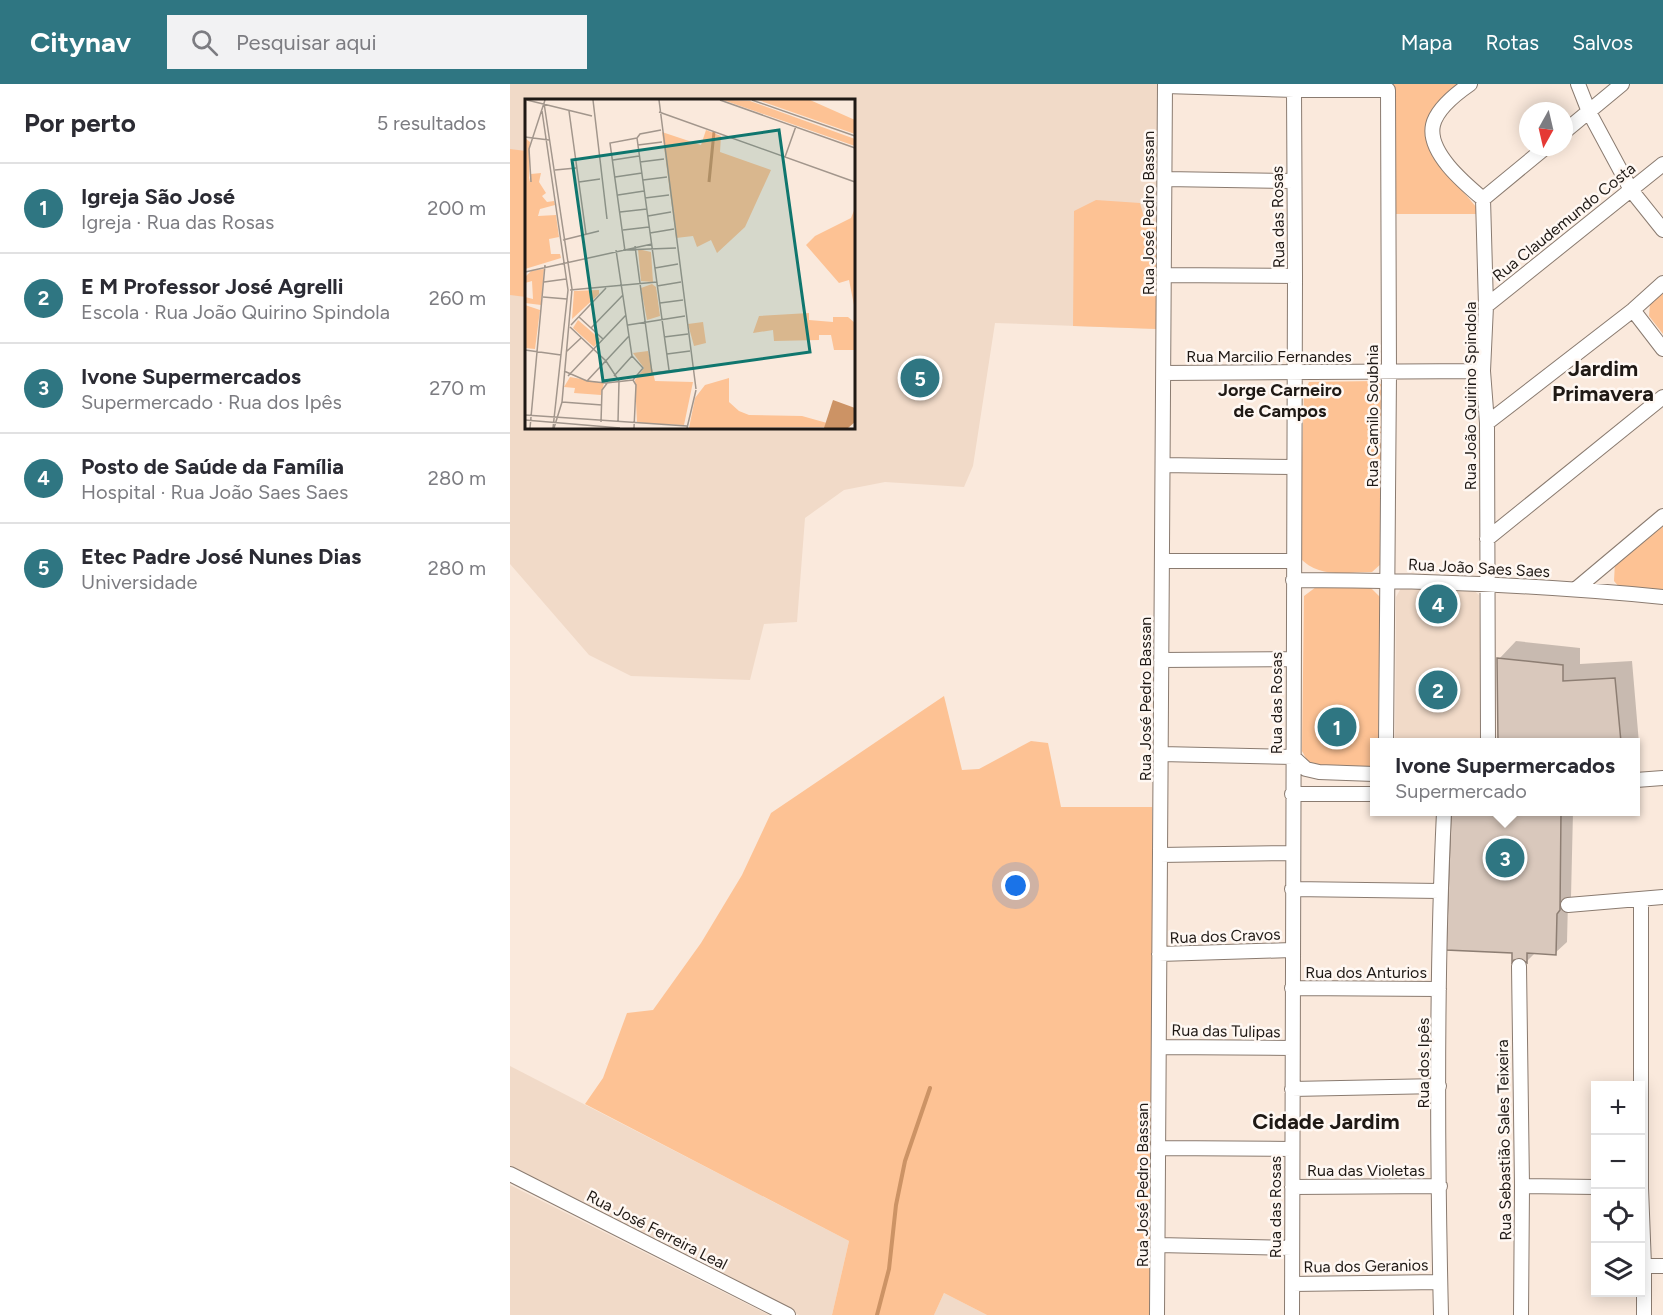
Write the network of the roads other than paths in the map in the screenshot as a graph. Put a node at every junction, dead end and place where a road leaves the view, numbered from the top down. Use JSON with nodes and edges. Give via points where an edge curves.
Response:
{"nodes":[{"id":1,"x":1470,"y":84,"type":"edge"},
{"id":2,"x":1578,"y":84,"type":"edge"},
{"id":3,"x":1622,"y":84,"type":"edge"},
{"id":4,"x":1165,"y":85,"type":"edge"},
{"id":5,"x":1294,"y":90,"type":"junction"},
{"id":6,"x":1588,"y":112,"type":"junction"},
{"id":7,"x":1573,"y":124,"type":"edge"},
{"id":8,"x":1535,"y":156,"type":"edge"},
{"id":9,"x":1663,"y":164,"type":"edge"},
{"id":10,"x":1165,"y":179,"type":"junction"},
{"id":11,"x":1294,"y":181,"type":"junction"},
{"id":12,"x":1632,"y":190,"type":"junction"},
{"id":13,"x":1483,"y":199,"type":"junction"},
{"id":14,"x":1663,"y":230,"type":"edge"},
{"id":15,"x":1164,"y":275,"type":"junction"},
{"id":16,"x":1295,"y":276,"type":"junction"},
{"id":17,"x":1663,"y":283,"type":"edge"},
{"id":18,"x":1486,"y":306,"type":"junction"},
{"id":19,"x":1633,"y":310,"type":"junction"},
{"id":20,"x":1663,"y":349,"type":"edge"},
{"id":21,"x":1293,"y":371,"type":"junction"},
{"id":22,"x":1483,"y":371,"type":"junction"},
{"id":23,"x":1163,"y":373,"type":"junction"},
{"id":24,"x":1389,"y":373,"type":"junction"},
{"id":25,"x":1663,"y":397,"type":"edge"},
{"id":26,"x":1487,"y":423,"type":"junction"},
{"id":27,"x":1163,"y":465,"type":"junction"},
{"id":28,"x":1293,"y":467,"type":"junction"},
{"id":29,"x":1663,"y":516,"type":"edge"},
{"id":30,"x":1487,"y":539,"type":"junction"},
{"id":31,"x":1162,"y":561,"type":"junction"},
{"id":32,"x":1293,"y":561,"type":"junction"},
{"id":33,"x":1293,"y":580,"type":"junction"},
{"id":34,"x":1387,"y":580,"type":"junction"},
{"id":35,"x":1488,"y":584,"type":"junction"},
{"id":36,"x":1576,"y":589,"type":"junction"},
{"id":37,"x":1663,"y":597,"type":"edge"},
{"id":38,"x":1293,"y":659,"type":"junction"},
{"id":39,"x":1161,"y":660,"type":"junction"},
{"id":40,"x":1386,"y":738,"type":"edge"},
{"id":41,"x":1488,"y":738,"type":"edge"},
{"id":42,"x":1161,"y":754,"type":"junction"},
{"id":43,"x":1293,"y":757,"type":"junction"},
{"id":44,"x":1370,"y":774,"type":"edge"},
{"id":45,"x":1663,"y":778,"type":"edge"},
{"id":46,"x":1640,"y":780,"type":"edge"},
{"id":47,"x":1293,"y":794,"type":"junction"},
{"id":48,"x":1370,"y":794,"type":"edge"},
{"id":49,"x":1444,"y":816,"type":"edge"},
{"id":50,"x":1292,"y":853,"type":"junction"},
{"id":51,"x":1160,"y":855,"type":"junction"},
{"id":52,"x":1292,"y":889,"type":"junction"},
{"id":53,"x":1440,"y":891,"type":"junction"},
{"id":54,"x":1663,"y":897,"type":"edge"},
{"id":55,"x":1641,"y":900,"type":"junction"},
{"id":56,"x":1568,"y":905,"type":"dead end"},
{"id":57,"x":1292,"y":950,"type":"junction"},
{"id":58,"x":1159,"y":954,"type":"junction"},
{"id":59,"x":1519,"y":966,"type":"dead end"},
{"id":60,"x":1292,"y":988,"type":"junction"},
{"id":61,"x":1439,"y":989,"type":"junction"},
{"id":62,"x":1159,"y":1047,"type":"junction"},
{"id":63,"x":1292,"y":1048,"type":"junction"},
{"id":64,"x":1439,"y":1086,"type":"junction"},
{"id":65,"x":1292,"y":1089,"type":"junction"},
{"id":66,"x":1641,"y":1135,"type":"edge"},
{"id":67,"x":1158,"y":1148,"type":"junction"},
{"id":68,"x":1292,"y":1149,"type":"junction"},
{"id":69,"x":510,"y":1174,"type":"edge"},
{"id":70,"x":1440,"y":1186,"type":"junction"},
{"id":71,"x":1522,"y":1186,"type":"junction"},
{"id":72,"x":1292,"y":1187,"type":"junction"},
{"id":73,"x":1591,"y":1187,"type":"edge"},
{"id":74,"x":1641,"y":1189,"type":"edge"},
{"id":75,"x":1643,"y":1243,"type":"edge"},
{"id":76,"x":1158,"y":1245,"type":"junction"},
{"id":77,"x":1292,"y":1248,"type":"junction"},
{"id":78,"x":1645,"y":1266,"type":"edge"},
{"id":79,"x":1663,"y":1266,"type":"edge"},
{"id":80,"x":1440,"y":1282,"type":"junction"},
{"id":81,"x":1292,"y":1284,"type":"junction"},
{"id":82,"x":1644,"y":1297,"type":"edge"},
{"id":83,"x":788,"y":1315,"type":"edge"},
{"id":84,"x":1157,"y":1315,"type":"edge"},
{"id":85,"x":1292,"y":1315,"type":"edge"},
{"id":86,"x":1441,"y":1315,"type":"edge"},
{"id":87,"x":1521,"y":1315,"type":"edge"},
{"id":88,"x":1644,"y":1315,"type":"edge"}],
"edges":[{"from":1,"to":13,"type":"street","via":[[1449,99],[1433,124],[1434,144],[1458,179]]},
{"from":2,"to":6,"type":"street"},
{"from":3,"to":6,"type":"street"},
{"from":4,"to":5,"type":"street"},
{"from":4,"to":10,"type":"street","name":"Rua José Pedro Bassan"},
{"from":5,"to":11,"type":"street","name":"Rua das Rosas"},
{"from":5,"to":24,"type":"street","name":"Rua Camilo Soubhia","via":[[1388,90]]},
{"from":6,"to":7,"type":"street"},
{"from":6,"to":12,"type":"street"},
{"from":8,"to":13,"type":"street"},
{"from":9,"to":12,"type":"street","name":"Rua Claudemundo Costa"},
{"from":10,"to":11,"type":"street"},
{"from":10,"to":15,"type":"street","name":"Rua José Pedro Bassan"},
{"from":11,"to":16,"type":"street","name":"Rua das Rosas"},
{"from":12,"to":14,"type":"street"},
{"from":12,"to":18,"type":"street","name":"Rua Claudemundo Costa"},
{"from":13,"to":18,"type":"street","name":"Rua João Quirino Spindola"},
{"from":15,"to":16,"type":"street"},
{"from":15,"to":23,"type":"street","name":"Rua José Pedro Bassan"},
{"from":16,"to":21,"type":"street","name":"Rua das Rosas"},
{"from":17,"to":19,"type":"street"},
{"from":18,"to":22,"type":"street","name":"Rua João Quirino Spindola"},
{"from":19,"to":20,"type":"street"},
{"from":19,"to":26,"type":"street"},
{"from":21,"to":23,"type":"street","name":"Rua Marcilio Fernandes"},
{"from":21,"to":24,"type":"street","name":"Rua Marcilio Fernandes"},
{"from":21,"to":28,"type":"street","name":"Rua das Rosas"},
{"from":22,"to":24,"type":"street","name":"Rua Marcilio Fernandes"},
{"from":22,"to":26,"type":"street","name":"Rua João Quirino Spindola"},
{"from":23,"to":27,"type":"street","name":"Rua José Pedro Bassan"},
{"from":24,"to":34,"type":"street","name":"Rua Camilo Soubhia"},
{"from":25,"to":30,"type":"street"},
{"from":26,"to":30,"type":"street","name":"Rua João Quirino Spindola"},
{"from":27,"to":28,"type":"street"},
{"from":27,"to":31,"type":"street","name":"Rua José Pedro Bassan"},
{"from":28,"to":32,"type":"street","name":"Rua das Rosas"},
{"from":29,"to":36,"type":"street"},
{"from":30,"to":35,"type":"street","name":"Rua João Quirino Spindola"},
{"from":31,"to":32,"type":"street"},
{"from":31,"to":39,"type":"street","name":"Rua José Pedro Bassan"},
{"from":32,"to":33,"type":"street","name":"Rua das Rosas"},
{"from":33,"to":34,"type":"street","name":"Rua João Saes Saes"},
{"from":33,"to":38,"type":"street","name":"Rua das Rosas"},
{"from":34,"to":35,"type":"street","name":"Rua João Saes Saes"},
{"from":34,"to":40,"type":"street","name":"Rua Camilo Soubhia"},
{"from":35,"to":36,"type":"street","name":"Rua João Saes Saes"},
{"from":35,"to":41,"type":"street","name":"Rua João Quirino Spindola"},
{"from":36,"to":37,"type":"street","name":"Rua João Saes Saes"},
{"from":38,"to":39,"type":"street"},
{"from":38,"to":43,"type":"street","name":"Rua das Rosas"},
{"from":39,"to":42,"type":"street","name":"Rua José Pedro Bassan"},
{"from":42,"to":43,"type":"street"},
{"from":42,"to":51,"type":"street","name":"Rua José Pedro Bassan"},
{"from":43,"to":44,"type":"street","via":[[1306,769],[1319,772]]},
{"from":43,"to":47,"type":"street","name":"Rua das Rosas"},
{"from":45,"to":46,"type":"street"},
{"from":47,"to":48,"type":"street"},
{"from":47,"to":50,"type":"street","name":"Rua das Rosas"},
{"from":49,"to":53,"type":"street","name":"Rua dos Ipês"},
{"from":50,"to":51,"type":"street"},
{"from":50,"to":52,"type":"street","name":"Rua das Rosas"},
{"from":51,"to":58,"type":"street","name":"Rua José Pedro Bassan"},
{"from":52,"to":53,"type":"street"},
{"from":52,"to":57,"type":"street","name":"Rua das Rosas"},
{"from":53,"to":61,"type":"street","name":"Rua dos Ipês"},
{"from":54,"to":55,"type":"street"},
{"from":55,"to":56,"type":"street"},
{"from":55,"to":66,"type":"street"},
{"from":57,"to":58,"type":"street","name":"Rua dos Cravos"},
{"from":57,"to":60,"type":"street","name":"Rua das Rosas"},
{"from":58,"to":62,"type":"street","name":"Rua José Pedro Bassan"},
{"from":59,"to":71,"type":"street","name":"Rua Sebastião Sales Teixeira"},
{"from":60,"to":61,"type":"street","name":"Rua dos Anturios"},
{"from":60,"to":63,"type":"street","name":"Rua das Rosas"},
{"from":61,"to":64,"type":"street","name":"Rua dos Ipês"},
{"from":62,"to":63,"type":"street","name":"Rua das Tulipas"},
{"from":62,"to":67,"type":"street","name":"Rua José Pedro Bassan"},
{"from":63,"to":65,"type":"street","name":"Rua das Rosas"},
{"from":64,"to":65,"type":"street"},
{"from":64,"to":70,"type":"street","name":"Rua dos Ipês"},
{"from":65,"to":68,"type":"street","name":"Rua das Rosas"},
{"from":67,"to":68,"type":"street"},
{"from":67,"to":76,"type":"street","name":"Rua José Pedro Bassan"},
{"from":68,"to":72,"type":"street","name":"Rua das Rosas"},
{"from":69,"to":83,"type":"street","name":"Rua José Ferreira Leal"},
{"from":70,"to":72,"type":"street","name":"Rua das Violetas"},
{"from":70,"to":80,"type":"street","name":"Rua dos Ipês"},
{"from":71,"to":73,"type":"street"},
{"from":71,"to":87,"type":"street","name":"Rua Sebastião Sales Teixeira"},
{"from":72,"to":77,"type":"street","name":"Rua das Rosas"},
{"from":74,"to":75,"type":"street"},
{"from":76,"to":77,"type":"street"},
{"from":76,"to":84,"type":"street","name":"Rua José Pedro Bassan"},
{"from":77,"to":81,"type":"street","name":"Rua das Rosas"},
{"from":78,"to":79,"type":"street"},
{"from":80,"to":81,"type":"street","name":"Rua dos Geranios"},
{"from":80,"to":86,"type":"street","name":"Rua dos Ipês"},
{"from":81,"to":85,"type":"street","name":"Rua das Rosas"},
{"from":82,"to":88,"type":"street"}]}
